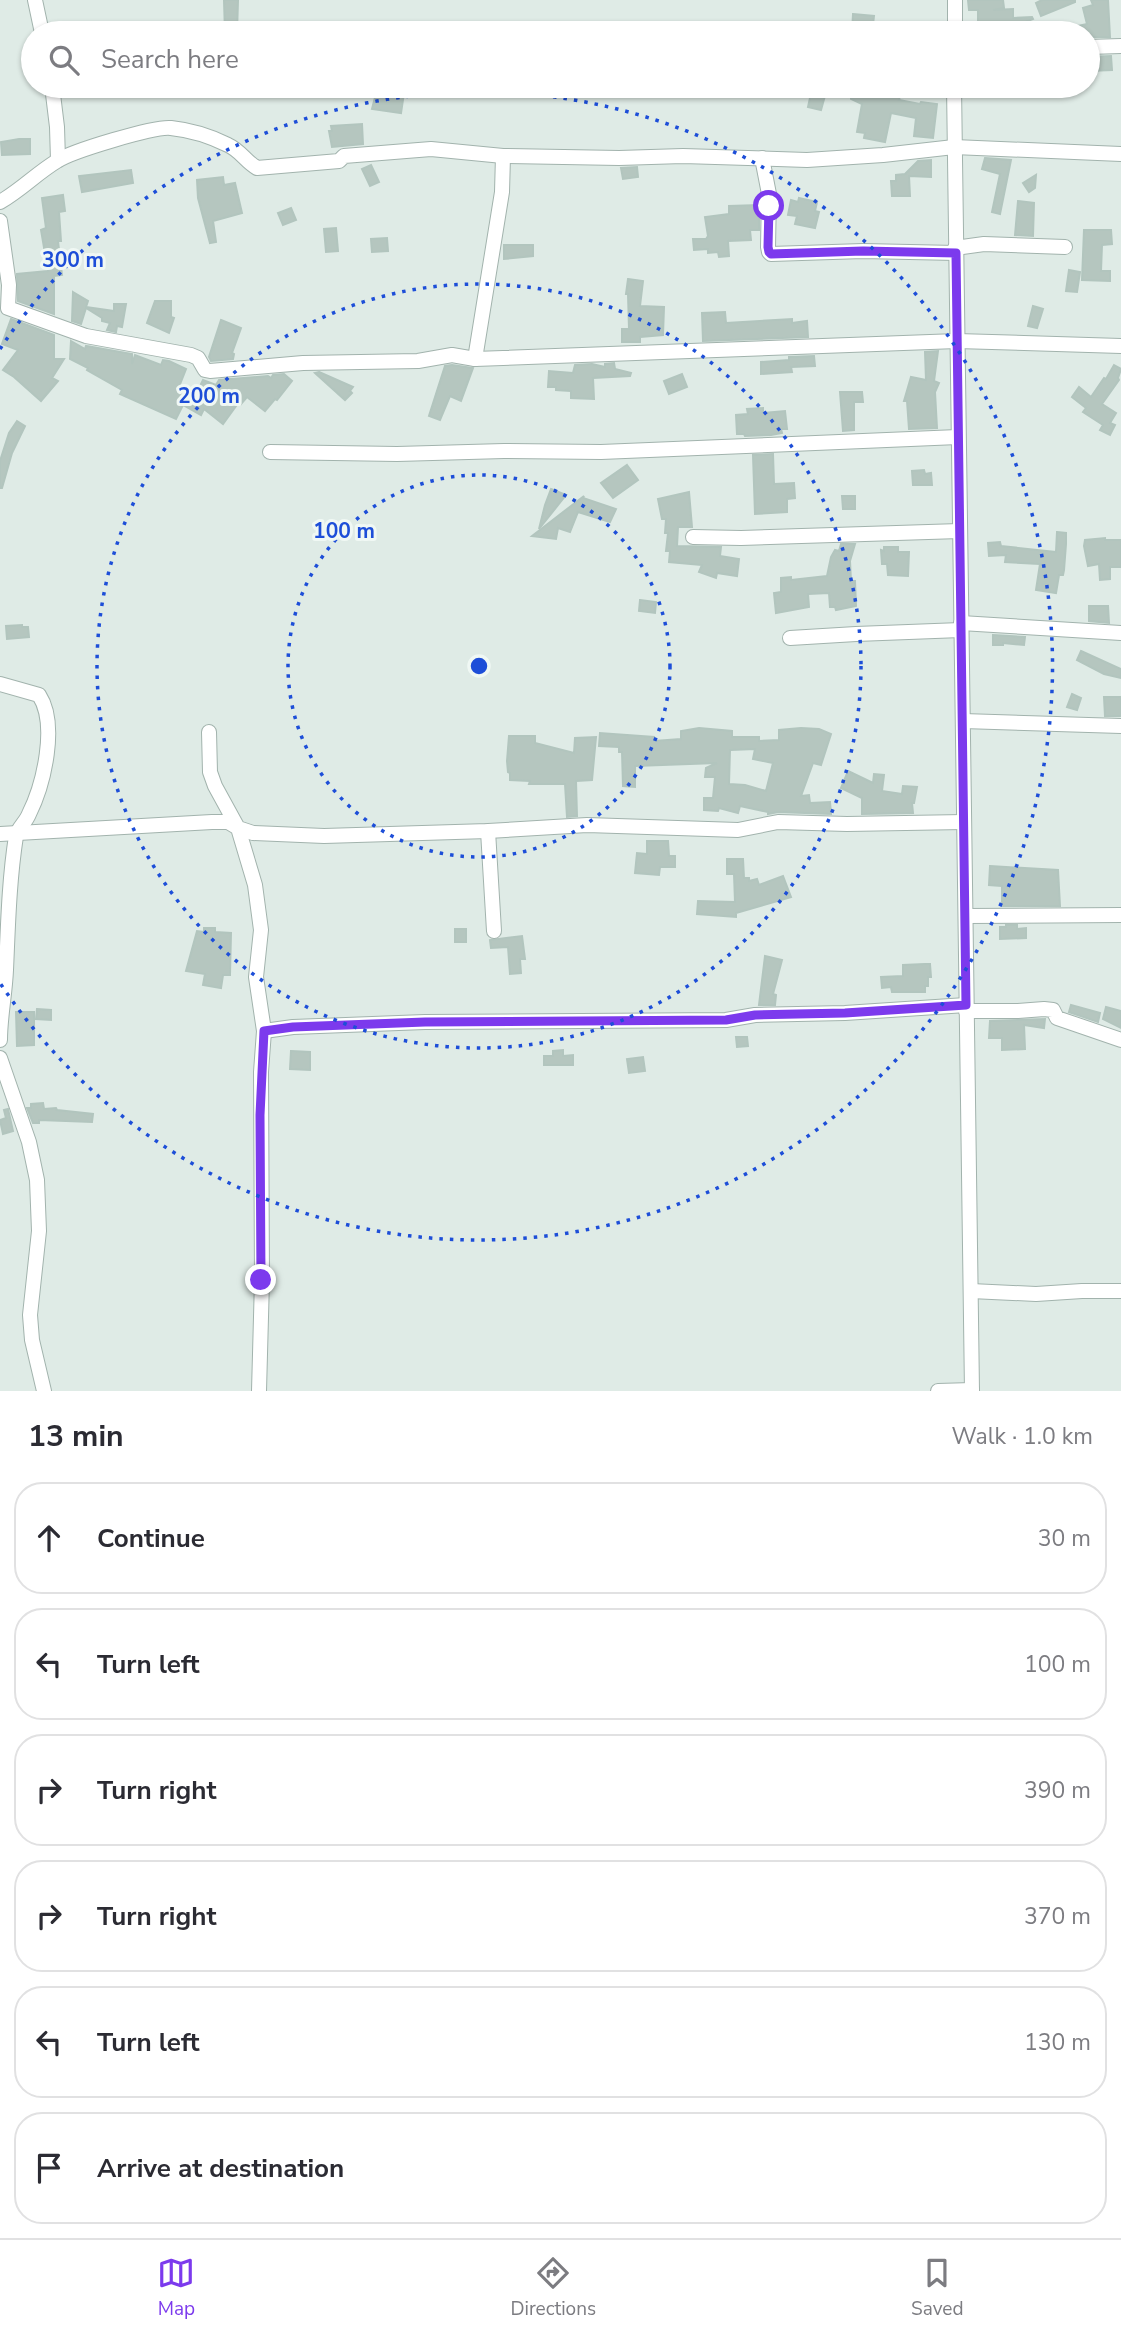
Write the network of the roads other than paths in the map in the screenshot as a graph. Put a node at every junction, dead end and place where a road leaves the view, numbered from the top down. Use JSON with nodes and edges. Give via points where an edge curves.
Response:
{"nodes":[{"id":1,"x":35,"y":0,"type":"edge"},
{"id":2,"x":955,"y":0,"type":"edge"},
{"id":3,"x":40,"y":21,"type":"edge"},
{"id":4,"x":955,"y":21,"type":"edge"},
{"id":5,"x":1121,"y":46,"type":"edge"},
{"id":6,"x":1100,"y":47,"type":"edge"},
{"id":7,"x":53,"y":98,"type":"edge"},
{"id":8,"x":954,"y":98,"type":"edge"},
{"id":9,"x":954,"y":147,"type":"junction"},
{"id":10,"x":1121,"y":154,"type":"edge"},
{"id":11,"x":503,"y":156,"type":"junction"},
{"id":12,"x":762,"y":158,"type":"junction"},
{"id":13,"x":58,"y":160,"type":"junction"},
{"id":14,"x":0,"y":202,"type":"edge"},
{"id":15,"x":0,"y":221,"type":"edge"},
{"id":16,"x":1065,"y":247,"type":"dead end"},
{"id":17,"x":956,"y":251,"type":"junction"},
{"id":18,"x":957,"y":341,"type":"junction"},
{"id":19,"x":1121,"y":346,"type":"edge"},
{"id":20,"x":475,"y":359,"type":"junction"},
{"id":21,"x":958,"y":437,"type":"junction"},
{"id":22,"x":270,"y":452,"type":"dead end"},
{"id":23,"x":960,"y":531,"type":"junction"},
{"id":24,"x":693,"y":537,"type":"dead end"},
{"id":25,"x":961,"y":627,"type":"junction"},
{"id":26,"x":1121,"y":633,"type":"edge"},
{"id":27,"x":790,"y":638,"type":"dead end"},
{"id":28,"x":0,"y":684,"type":"edge"},
{"id":29,"x":963,"y":721,"type":"junction"},
{"id":30,"x":1121,"y":726,"type":"edge"},
{"id":31,"x":209,"y":732,"type":"dead end"},
{"id":32,"x":964,"y":822,"type":"junction"},
{"id":33,"x":238,"y":828,"type":"junction"},
{"id":34,"x":488,"y":831,"type":"junction"},
{"id":35,"x":17,"y":832,"type":"junction"},
{"id":36,"x":0,"y":834,"type":"edge"},
{"id":37,"x":1121,"y":915,"type":"edge"},
{"id":38,"x":966,"y":916,"type":"junction"},
{"id":39,"x":494,"y":931,"type":"dead end"},
{"id":40,"x":966,"y":1008,"type":"junction"},
{"id":41,"x":264,"y":1031,"type":"junction"},
{"id":42,"x":0,"y":1040,"type":"edge"},
{"id":43,"x":1121,"y":1040,"type":"edge"},
{"id":44,"x":1,"y":1064,"type":"edge"},
{"id":45,"x":971,"y":1291,"type":"junction"},
{"id":46,"x":1121,"y":1291,"type":"edge"},
{"id":47,"x":972,"y":1390,"type":"edge"},
{"id":48,"x":44,"y":1391,"type":"edge"},
{"id":49,"x":259,"y":1391,"type":"edge"},
{"id":50,"x":938,"y":1391,"type":"edge"}],
"edges":[{"from":1,"to":3,"type":"street"},
{"from":2,"to":4,"type":"street"},
{"from":5,"to":6,"type":"street"},
{"from":7,"to":13,"type":"street"},
{"from":8,"to":9,"type":"street"},
{"from":9,"to":10,"type":"street"},
{"from":9,"to":12,"type":"street","via":[[807,160]]},
{"from":9,"to":17,"type":"street"},
{"from":11,"to":12,"type":"street"},
{"from":11,"to":13,"type":"street","via":[[431,149],[257,168],[230,145],[168,127]]},
{"from":11,"to":20,"type":"street","via":[[502,192]]},
{"from":12,"to":17,"type":"street","via":[[769,194],[769,252]]},
{"from":13,"to":14,"type":"street"},
{"from":15,"to":20,"type":"street","via":[[8,308],[86,337],[191,355],[210,371],[303,363],[418,361],[452,355]]},
{"from":16,"to":17,"type":"street","via":[[984,244]]},
{"from":17,"to":18,"type":"street"},
{"from":18,"to":19,"type":"street"},
{"from":18,"to":20,"type":"street"},
{"from":18,"to":21,"type":"street"},
{"from":21,"to":22,"type":"street","via":[[601,452]]},
{"from":21,"to":23,"type":"street"},
{"from":23,"to":24,"type":"street"},
{"from":23,"to":25,"type":"street"},
{"from":25,"to":26,"type":"street"},
{"from":25,"to":27,"type":"street"},
{"from":25,"to":29,"type":"street"},
{"from":28,"to":35,"type":"street","via":[[39,695],[49,722],[37,792],[29,816]]},
{"from":29,"to":30,"type":"street"},
{"from":29,"to":32,"type":"street"},
{"from":31,"to":33,"type":"street","via":[[210,772]]},
{"from":32,"to":34,"type":"street","via":[[778,822],[738,830],[587,825]]},
{"from":32,"to":38,"type":"street"},
{"from":33,"to":34,"type":"street","via":[[253,833],[324,836]]},
{"from":33,"to":35,"type":"street","via":[[228,822],[212,822]]},
{"from":33,"to":41,"type":"street","via":[[255,885],[261,930],[257,977]]},
{"from":34,"to":39,"type":"street"},
{"from":35,"to":36,"type":"street"},
{"from":35,"to":42,"type":"street"},
{"from":37,"to":38,"type":"street"},
{"from":38,"to":40,"type":"street"},
{"from":40,"to":41,"type":"street","via":[[755,1015],[726,1020],[425,1022]]},
{"from":40,"to":43,"type":"street","via":[[1053,1010],[1057,1018]]},
{"from":40,"to":45,"type":"street"},
{"from":41,"to":49,"type":"street"},
{"from":44,"to":48,"type":"street","via":[[29,1142],[37,1180],[39,1231],[30,1315]]},
{"from":45,"to":46,"type":"street"},
{"from":45,"to":47,"type":"street"},
{"from":47,"to":50,"type":"street"}]}
